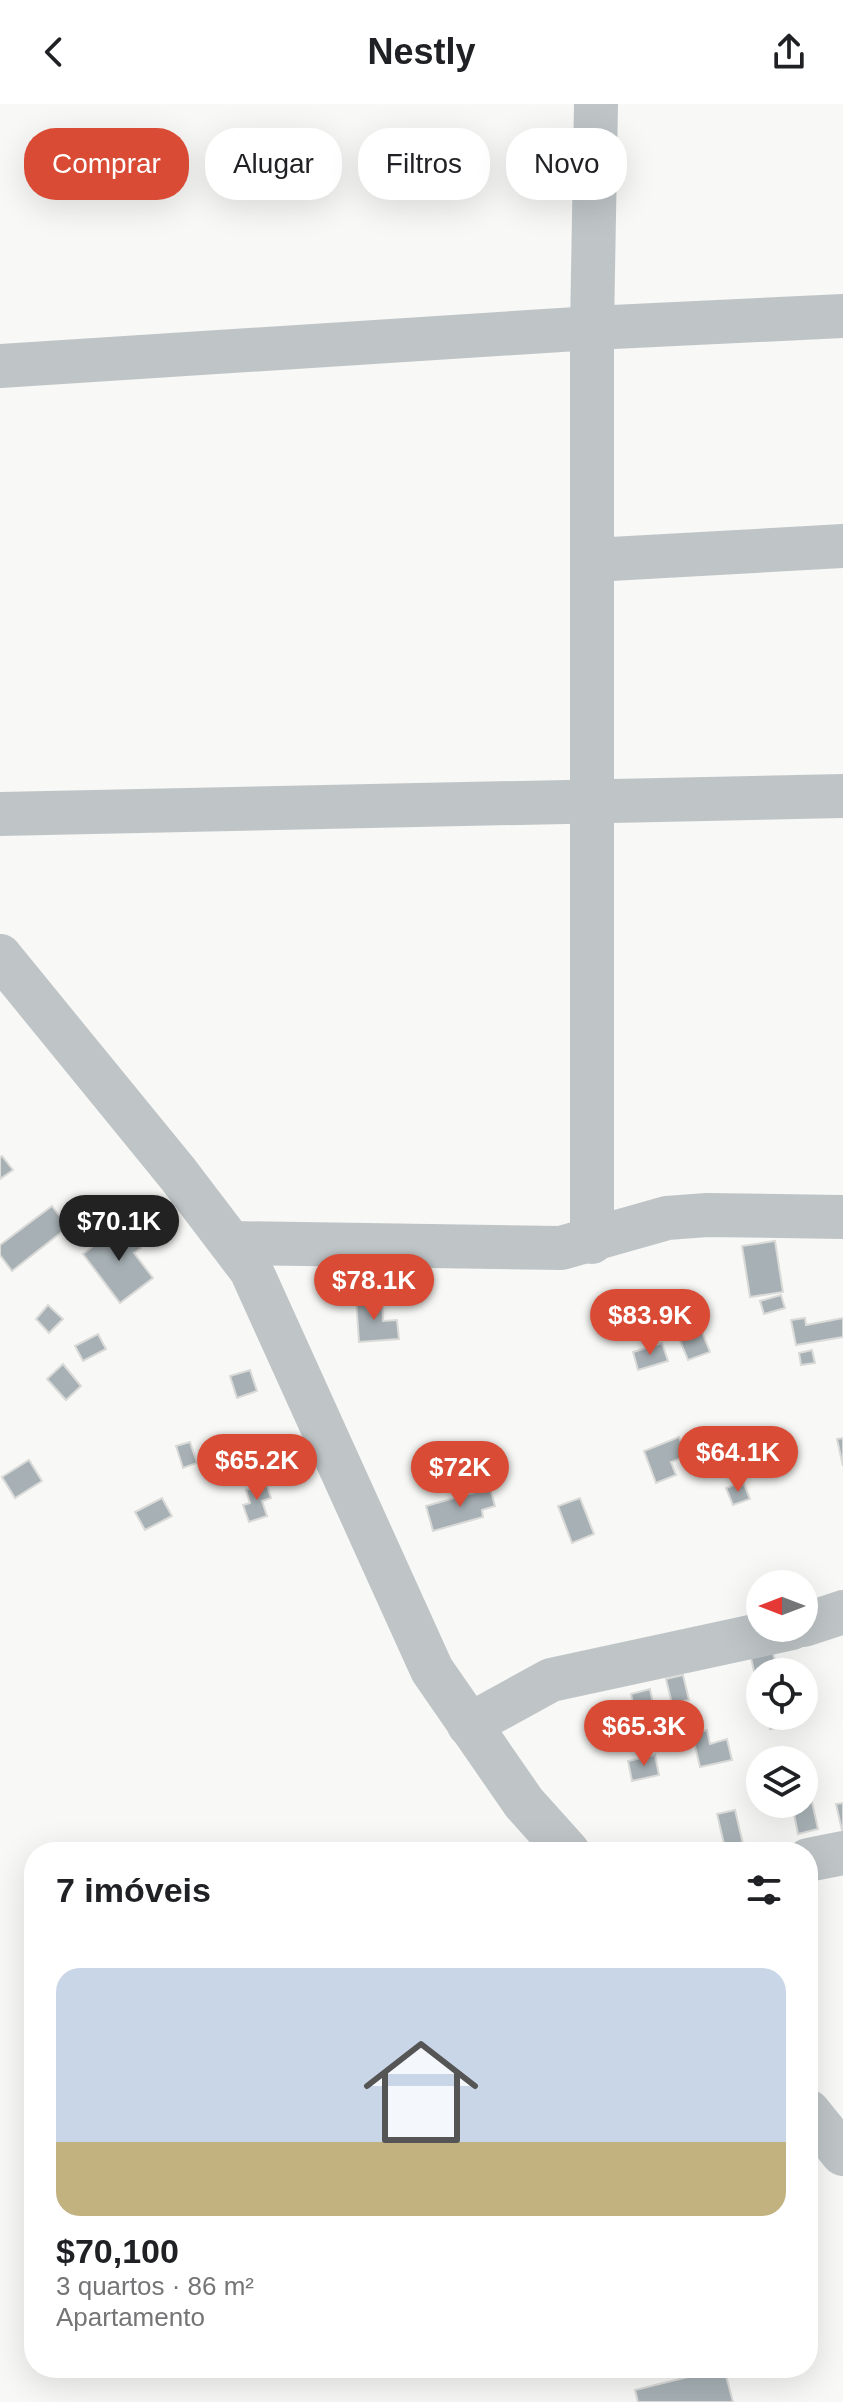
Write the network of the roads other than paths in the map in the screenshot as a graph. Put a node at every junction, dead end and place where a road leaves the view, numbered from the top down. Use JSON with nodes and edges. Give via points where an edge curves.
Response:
{"nodes":[{"id":1,"x":596,"y":104,"type":"edge"},
{"id":2,"x":843,"y":316,"type":"edge"},
{"id":3,"x":592,"y":328,"type":"junction"},
{"id":4,"x":0,"y":366,"type":"edge"},
{"id":5,"x":843,"y":546,"type":"edge"},
{"id":6,"x":593,"y":560,"type":"junction"},
{"id":7,"x":843,"y":796,"type":"edge"},
{"id":8,"x":594,"y":800,"type":"junction"},
{"id":9,"x":0,"y":814,"type":"edge"},
{"id":10,"x":0,"y":956,"type":"edge"},
{"id":11,"x":843,"y":1217,"type":"edge"},
{"id":12,"x":592,"y":1242,"type":"junction"},
{"id":13,"x":231,"y":1243,"type":"junction"},
{"id":14,"x":843,"y":1612,"type":"edge"},
{"id":15,"x":818,"y":1620,"type":"edge"},
{"id":16,"x":746,"y":1638,"type":"edge"},
{"id":17,"x":469,"y":1725,"type":"junction"},
{"id":18,"x":559,"y":1842,"type":"edge"},
{"id":19,"x":843,"y":1853,"type":"edge"},
{"id":20,"x":818,"y":1858,"type":"edge"},
{"id":21,"x":818,"y":2123,"type":"edge"},
{"id":22,"x":843,"y":2154,"type":"edge"}],
"edges":[{"from":1,"to":3,"type":"street"},
{"from":2,"to":3,"type":"street"},
{"from":3,"to":4,"type":"street"},
{"from":3,"to":6,"type":"street"},
{"from":5,"to":6,"type":"street"},
{"from":6,"to":8,"type":"street"},
{"from":7,"to":8,"type":"street"},
{"from":8,"to":9,"type":"street"},
{"from":8,"to":12,"type":"street"},
{"from":10,"to":13,"type":"street"},
{"from":11,"to":12,"type":"street","via":[[667,1218]]},
{"from":12,"to":13,"type":"street","via":[[561,1248]]},
{"from":13,"to":17,"type":"street","via":[[251,1270],[432,1670]]},
{"from":14,"to":15,"type":"street"},
{"from":16,"to":17,"type":"street","via":[[551,1680]]},
{"from":17,"to":18,"type":"street"},
{"from":19,"to":20,"type":"street"},
{"from":21,"to":22,"type":"street"}]}
